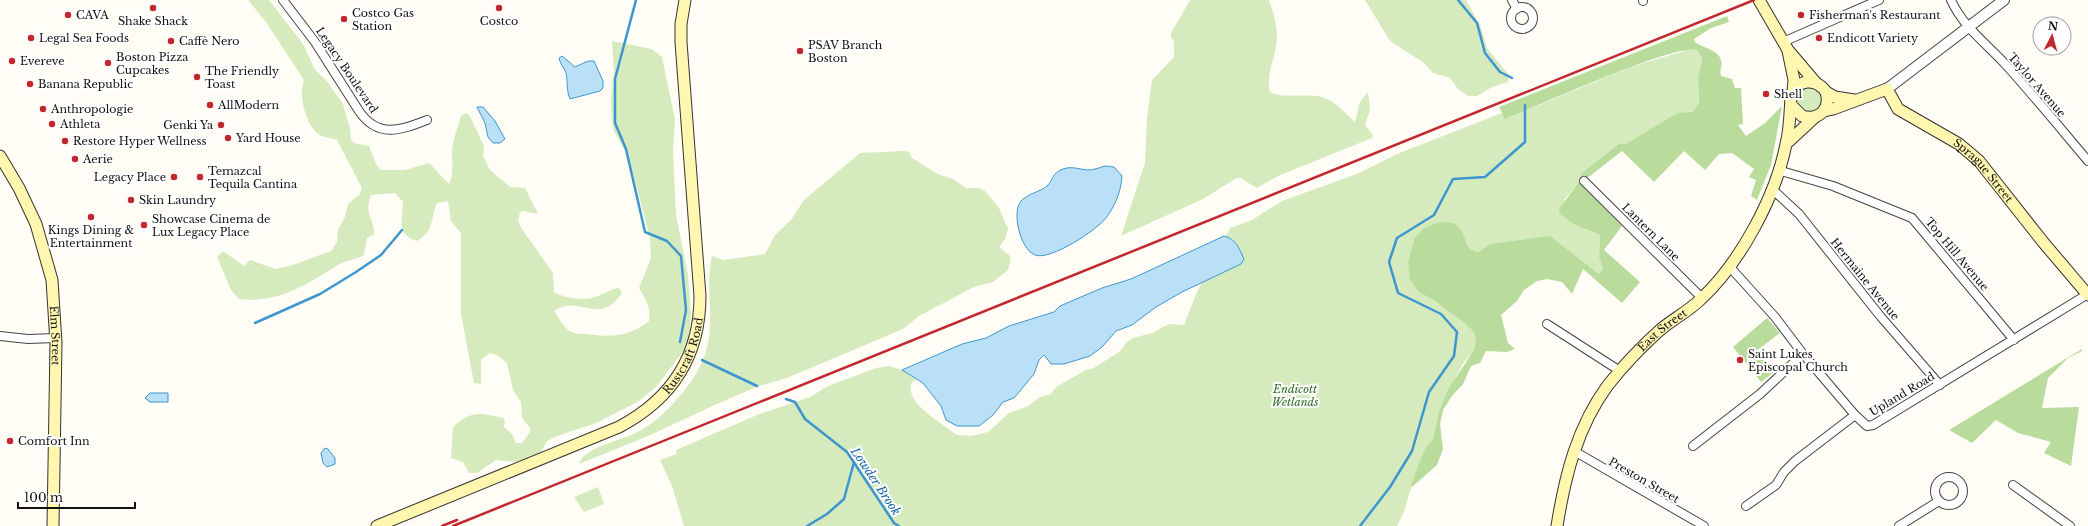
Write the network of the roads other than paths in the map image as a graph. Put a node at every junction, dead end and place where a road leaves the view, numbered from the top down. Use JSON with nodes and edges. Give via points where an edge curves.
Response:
{"nodes":[{"id":1,"x":283,"y":0,"type":"edge"},
{"id":2,"x":685,"y":0,"type":"edge"},
{"id":3,"x":1512,"y":0,"type":"edge"},
{"id":4,"x":1759,"y":0,"type":"edge"},
{"id":5,"x":1879,"y":0,"type":"edge"},
{"id":6,"x":1951,"y":0,"type":"edge"},
{"id":7,"x":2004,"y":0,"type":"edge"},
{"id":8,"x":1517,"y":9,"type":"dead end"},
{"id":9,"x":1967,"y":27,"type":"junction"},
{"id":10,"x":1786,"y":46,"type":"junction"},
{"id":11,"x":1816,"y":82,"type":"junction"},
{"id":12,"x":1887,"y":89,"type":"junction"},
{"id":13,"x":1793,"y":91,"type":"junction"},
{"id":14,"x":1826,"y":92,"type":"junction"},
{"id":15,"x":1854,"y":100,"type":"junction"},
{"id":16,"x":1791,"y":105,"type":"junction"},
{"id":17,"x":1824,"y":111,"type":"junction"},
{"id":18,"x":1814,"y":118,"type":"junction"},
{"id":19,"x":427,"y":120,"type":"dead end"},
{"id":20,"x":1787,"y":143,"type":"junction"},
{"id":21,"x":0,"y":156,"type":"edge"},
{"id":22,"x":2088,"y":161,"type":"edge"},
{"id":23,"x":1778,"y":170,"type":"junction"},
{"id":24,"x":1584,"y":181,"type":"dead end"},
{"id":25,"x":1772,"y":189,"type":"junction"},
{"id":26,"x":1729,"y":266,"type":"junction"},
{"id":27,"x":2088,"y":295,"type":"edge"},
{"id":28,"x":1702,"y":298,"type":"junction"},
{"id":29,"x":1548,"y":324,"type":"dead end"},
{"id":30,"x":0,"y":336,"type":"edge"},
{"id":31,"x":56,"y":338,"type":"junction"},
{"id":32,"x":2014,"y":340,"type":"junction"},
{"id":33,"x":1803,"y":354,"type":"junction"},
{"id":34,"x":1620,"y":371,"type":"junction"},
{"id":35,"x":1940,"y":385,"type":"junction"},
{"id":36,"x":1855,"y":415,"type":"junction"},
{"id":37,"x":1693,"y":446,"type":"dead end"},
{"id":38,"x":1574,"y":452,"type":"junction"},
{"id":39,"x":2013,"y":485,"type":"dead end"},
{"id":40,"x":1939,"y":501,"type":"dead end"},
{"id":41,"x":1746,"y":506,"type":"dead end"},
{"id":42,"x":53,"y":526,"type":"edge"},
{"id":43,"x":377,"y":526,"type":"edge"},
{"id":44,"x":1557,"y":526,"type":"edge"},
{"id":45,"x":1704,"y":526,"type":"edge"},
{"id":46,"x":1900,"y":526,"type":"edge"},
{"id":47,"x":2070,"y":526,"type":"edge"}],
"edges":[{"from":1,"to":19,"type":"street","name":"Legacy Boulevard","via":[[303,25],[368,122],[394,131]]},
{"from":2,"to":43,"type":"main road","name":"Rustcraft Road","via":[[681,24],[682,61],[700,296],[698,324],[692,350],[686,362],[662,397],[619,427]]},
{"from":3,"to":8,"type":"street"},
{"from":4,"to":10,"type":"main road"},
{"from":5,"to":10,"type":"street"},
{"from":6,"to":9,"type":"street","name":"Taylor Avenue"},
{"from":7,"to":9,"type":"street"},
{"from":9,"to":12,"type":"street"},
{"from":9,"to":22,"type":"street","name":"Taylor Avenue","via":[[2009,68]]},
{"from":10,"to":11,"type":"main road"},
{"from":10,"to":13,"type":"main road","via":[[1794,80]]},
{"from":11,"to":13,"type":"main road","via":[[1799,84]]},
{"from":11,"to":14,"type":"main road"},
{"from":12,"to":15,"type":"main road"},
{"from":12,"to":27,"type":"main road","name":"Sprague Street","via":[[1898,109],[1959,144],[1979,161]]},
{"from":13,"to":16,"type":"main road"},
{"from":14,"to":15,"type":"main road"},
{"from":14,"to":17,"type":"main road","via":[[1827,105]]},
{"from":15,"to":17,"type":"main road"},
{"from":16,"to":18,"type":"main road","via":[[1802,116]]},
{"from":16,"to":20,"type":"main road","name":"East Street"},
{"from":17,"to":18,"type":"main road"},
{"from":18,"to":20,"type":"main road","name":"East Street"},
{"from":20,"to":23,"type":"main road","name":"East Street"},
{"from":21,"to":31,"type":"main road","name":"Elm Street","via":[[25,198],[44,246],[52,280]]},
{"from":23,"to":25,"type":"main road","name":"East Street"},
{"from":23,"to":32,"type":"street","name":"Top Hill Avenue","via":[[1833,186],[1912,218]]},
{"from":24,"to":28,"type":"street","name":"Lantern Lane"},
{"from":25,"to":26,"type":"main road","name":"East Street","via":[[1745,244]]},
{"from":25,"to":35,"type":"street","name":"Hermaine Avenue","via":[[1799,214]]},
{"from":26,"to":28,"type":"main road","name":"East Street"},
{"from":26,"to":33,"type":"street","name":"Upland Road","via":[[1775,317]]},
{"from":27,"to":32,"type":"street","name":"Upland Road"},
{"from":28,"to":34,"type":"main road","name":"East Street","via":[[1661,330]]},
{"from":29,"to":34,"type":"street"},
{"from":30,"to":31,"type":"street"},
{"from":31,"to":42,"type":"main road","name":"Elm Street"},
{"from":32,"to":35,"type":"street","name":"Upland Road"},
{"from":33,"to":36,"type":"street","name":"Upland Road"},
{"from":33,"to":37,"type":"street","via":[[1760,394]]},
{"from":34,"to":38,"type":"main road","name":"East Street","via":[[1587,422]]},
{"from":35,"to":36,"type":"street","name":"Upland Road","via":[[1873,425],[1867,426]]},
{"from":36,"to":41,"type":"street","via":[[1795,461],[1784,472],[1776,486]]},
{"from":38,"to":44,"type":"main road","name":"East Street","via":[[1567,470]]},
{"from":38,"to":45,"type":"street","name":"Preston Street"},
{"from":39,"to":47,"type":"street"},
{"from":40,"to":46,"type":"street"}]}
